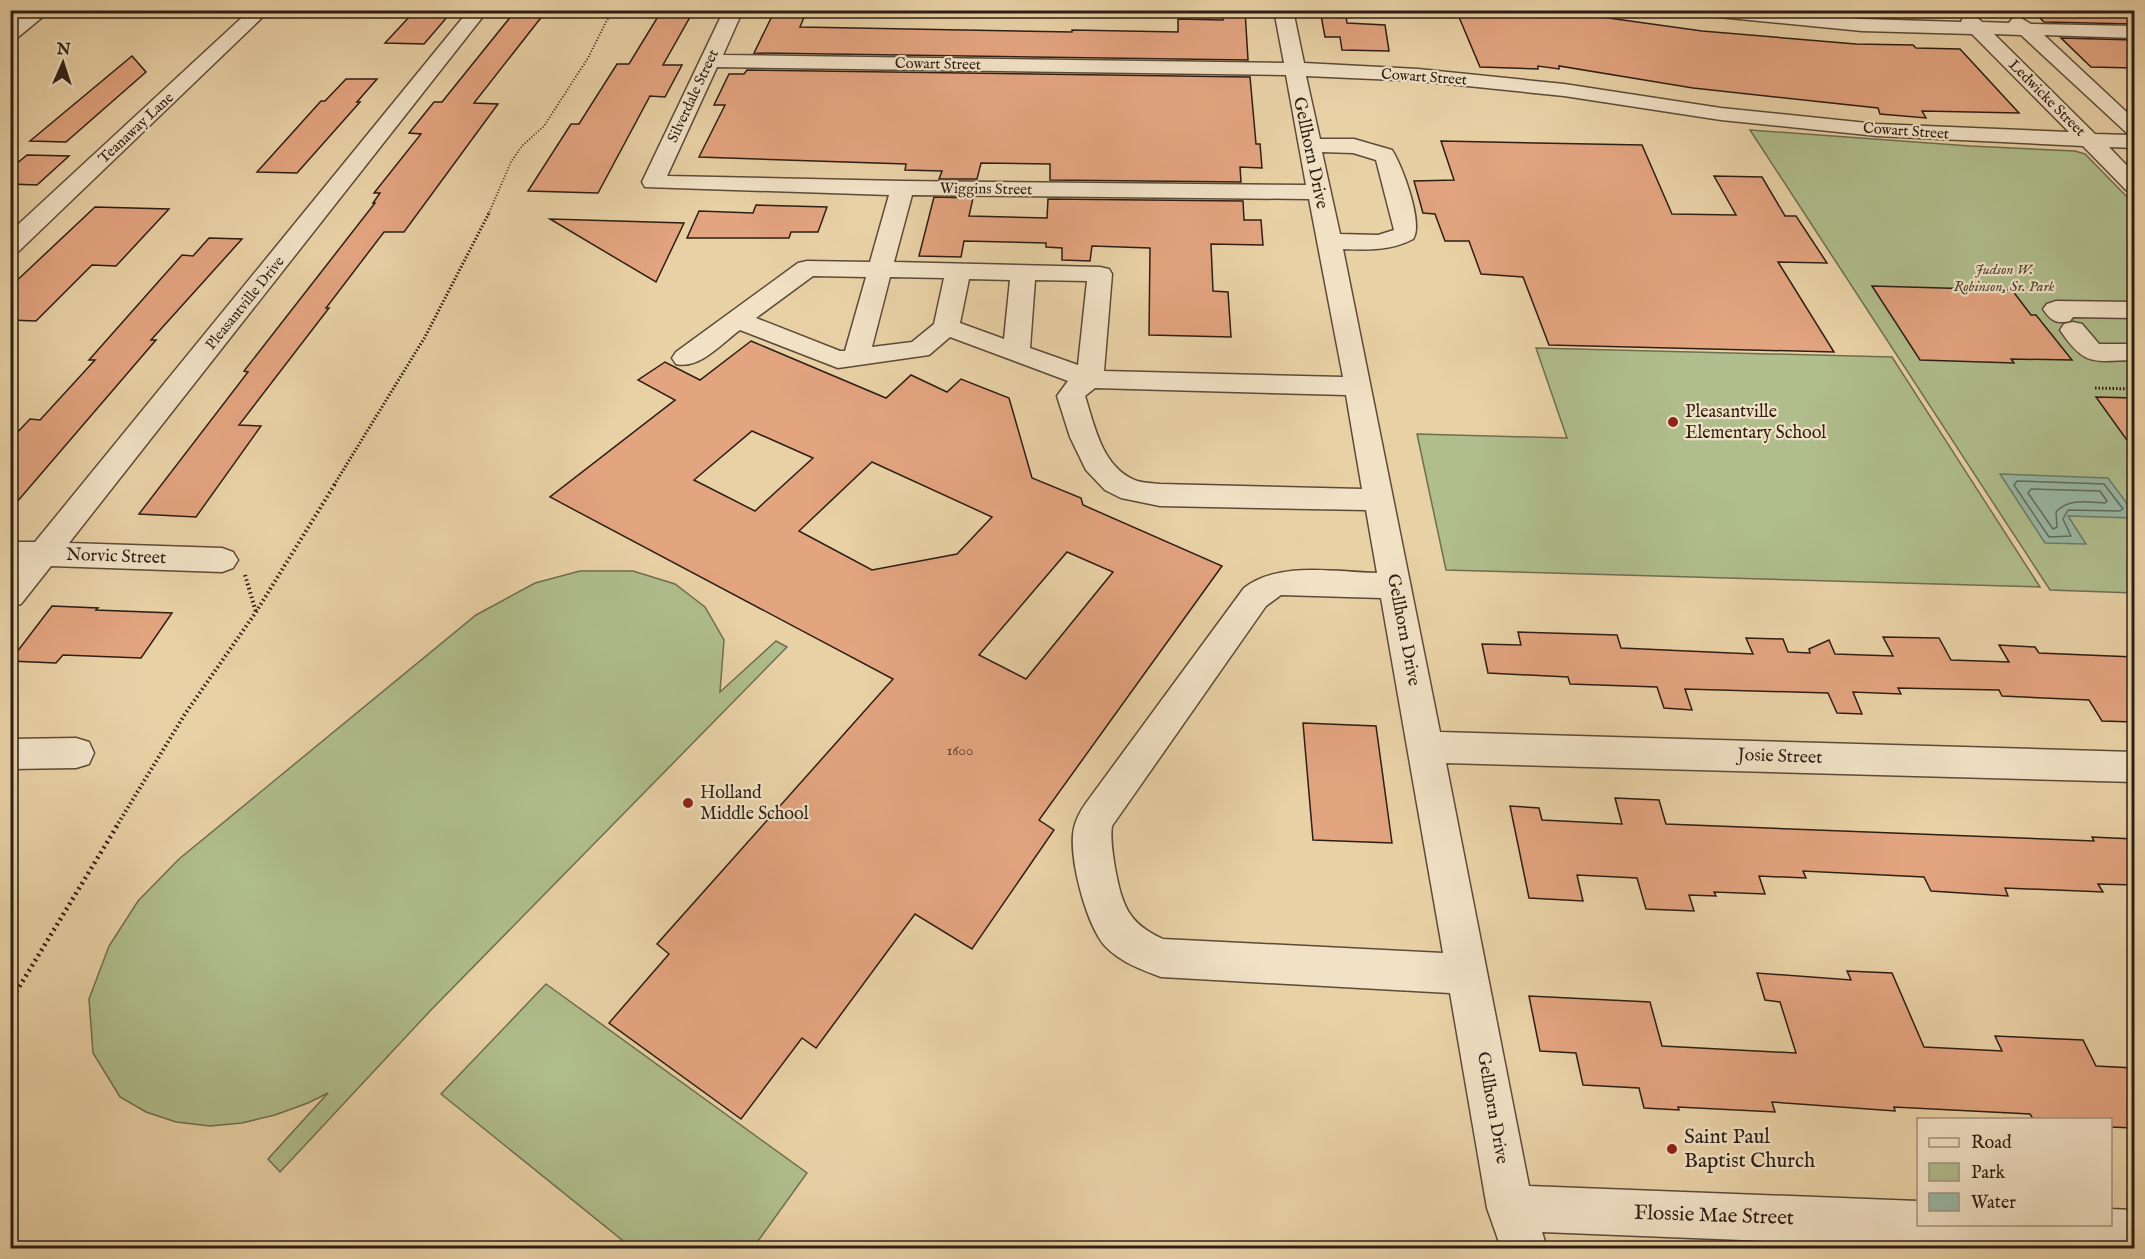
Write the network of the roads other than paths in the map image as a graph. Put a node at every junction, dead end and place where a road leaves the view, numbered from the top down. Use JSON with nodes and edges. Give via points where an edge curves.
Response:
{"nodes":[{"id":1,"x":42,"y":10,"type":"edge"},
{"id":2,"x":261,"y":10,"type":"edge"},
{"id":3,"x":479,"y":10,"type":"edge"},
{"id":4,"x":734,"y":10,"type":"edge"},
{"id":5,"x":1283,"y":10,"type":"edge"},
{"id":6,"x":1708,"y":10,"type":"edge"},
{"id":7,"x":1959,"y":10,"type":"edge"},
{"id":8,"x":2006,"y":10,"type":"edge"},
{"id":9,"x":1978,"y":29,"type":"junction"},
{"id":10,"x":2026,"y":30,"type":"junction"},
{"id":11,"x":2134,"y":32,"type":"edge"},
{"id":12,"x":10,"y":34,"type":"edge"},
{"id":13,"x":710,"y":61,"type":"junction"},
{"id":14,"x":1293,"y":69,"type":"junction"},
{"id":15,"x":2134,"y":130,"type":"edge"},
{"id":16,"x":2091,"y":141,"type":"junction"},
{"id":17,"x":2134,"y":142,"type":"edge"},
{"id":18,"x":1309,"y":145,"type":"junction"},
{"id":19,"x":653,"y":182,"type":"joint"},
{"id":20,"x":2134,"y":185,"type":"edge"},
{"id":21,"x":902,"y":188,"type":"junction"},
{"id":22,"x":1319,"y":192,"type":"junction"},
{"id":23,"x":1329,"y":241,"type":"junction"},
{"id":24,"x":10,"y":246,"type":"edge"},
{"id":25,"x":882,"y":263,"type":"junction"},
{"id":26,"x":958,"y":271,"type":"junction"},
{"id":27,"x":1023,"y":273,"type":"junction"},
{"id":28,"x":2134,"y":310,"type":"edge"},
{"id":29,"x":738,"y":320,"type":"junction"},
{"id":30,"x":946,"y":327,"type":"junction"},
{"id":31,"x":1016,"y":352,"type":"junction"},
{"id":32,"x":2134,"y":352,"type":"edge"},
{"id":33,"x":685,"y":358,"type":"dead end"},
{"id":34,"x":856,"y":358,"type":"junction"},
{"id":35,"x":1090,"y":379,"type":"junction"},
{"id":36,"x":1358,"y":386,"type":"junction"},
{"id":37,"x":1379,"y":500,"type":"junction"},
{"id":38,"x":10,"y":553,"type":"edge"},
{"id":39,"x":43,"y":554,"type":"junction"},
{"id":40,"x":222,"y":560,"type":"road end"},
{"id":41,"x":1395,"y":586,"type":"junction"},
{"id":42,"x":10,"y":596,"type":"edge"},
{"id":43,"x":1425,"y":747,"type":"junction"},
{"id":44,"x":76,"y":753,"type":"dead end"},
{"id":45,"x":10,"y":754,"type":"edge"},
{"id":46,"x":2134,"y":767,"type":"edge"},
{"id":47,"x":1467,"y":974,"type":"junction"},
{"id":48,"x":1917,"y":1224,"type":"edge"},
{"id":49,"x":1967,"y":1226,"type":"edge"},
{"id":50,"x":1517,"y":1228,"type":"edge"},
{"id":51,"x":2134,"y":1233,"type":"edge"}],
"edges":[{"from":1,"to":12,"type":"street"},
{"from":2,"to":24,"type":"street","name":"Teanaway Lane"},
{"from":3,"to":39,"type":"street","name":"Pleasantville Drive"},
{"from":4,"to":13,"type":"street","name":"Silverdale Street"},
{"from":5,"to":14,"type":"street","name":"Gellhorn Drive"},
{"from":6,"to":9,"type":"street","via":[[1862,25]]},
{"from":7,"to":9,"type":"street","name":"Ledwicke Street"},
{"from":8,"to":10,"type":"street","name":"Ledwicke Street"},
{"from":9,"to":10,"type":"street"},
{"from":9,"to":16,"type":"street","name":"Ledwicke Street"},
{"from":10,"to":11,"type":"street"},
{"from":10,"to":15,"type":"street","name":"Ledwicke Street"},
{"from":13,"to":14,"type":"street","name":"Cowart Street"},
{"from":13,"to":19,"type":"street","name":"Silverdale Street"},
{"from":14,"to":16,"type":"street","name":"Cowart Street","via":[[1418,75],[1564,90],[1721,114],[1877,130]]},
{"from":14,"to":18,"type":"street","name":"Gellhorn Drive"},
{"from":16,"to":17,"type":"street","name":"Cowart Street"},
{"from":16,"to":20,"type":"street","name":"Ledwicke Street"},
{"from":18,"to":22,"type":"street","name":"Gellhorn Drive"},
{"from":18,"to":23,"type":"street","via":[[1354,146],[1384,155],[1406,227],[1405,234],[1395,240]]},
{"from":19,"to":21,"type":"street","name":"Wiggins Street"},
{"from":21,"to":22,"type":"street","name":"Wiggins Street"},
{"from":21,"to":25,"type":"street"},
{"from":22,"to":23,"type":"street","name":"Gellhorn Drive"},
{"from":23,"to":36,"type":"street","name":"Gellhorn Drive"},
{"from":25,"to":26,"type":"street"},
{"from":25,"to":29,"type":"street","via":[[807,268]]},
{"from":25,"to":34,"type":"street"},
{"from":26,"to":27,"type":"street"},
{"from":26,"to":30,"type":"street"},
{"from":27,"to":31,"type":"street"},
{"from":27,"to":35,"type":"street","via":[[1100,274]]},
{"from":28,"to":32,"type":"street","via":[[2056,309],[2092,352]]},
{"from":29,"to":33,"type":"street"},
{"from":29,"to":34,"type":"street","via":[[838,360]]},
{"from":30,"to":31,"type":"street"},
{"from":30,"to":34,"type":"street","via":[[920,349]]},
{"from":31,"to":35,"type":"street"},
{"from":35,"to":36,"type":"street"},
{"from":35,"to":37,"type":"street","via":[[1071,396],[1098,469],[1110,481],[1129,490],[1160,495]]},
{"from":36,"to":37,"type":"street","name":"Gellhorn Drive"},
{"from":37,"to":41,"type":"street","name":"Gellhorn Drive"},
{"from":38,"to":39,"type":"street","name":"Norvic Street"},
{"from":39,"to":40,"type":"street","name":"Norvic Street"},
{"from":39,"to":42,"type":"street","name":"Pleasantville Drive"},
{"from":41,"to":43,"type":"street","name":"Gellhorn Drive"},
{"from":41,"to":47,"type":"street","via":[[1280,583],[1255,597],[1111,794],[1093,825],[1100,893],[1107,916],[1120,935],[1161,958]]},
{"from":43,"to":46,"type":"street","name":"Josie Street"},
{"from":43,"to":47,"type":"street","name":"Gellhorn Drive"},
{"from":44,"to":45,"type":"street"},
{"from":47,"to":50,"type":"street","name":"Gellhorn Drive"},
{"from":48,"to":50,"type":"street","name":"Flossie Mae Street"},
{"from":49,"to":51,"type":"street","name":"Flossie Mae Street"}]}
